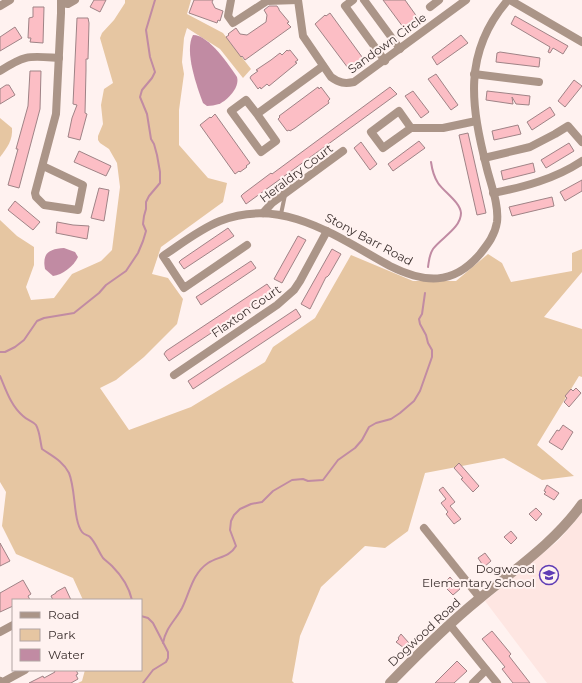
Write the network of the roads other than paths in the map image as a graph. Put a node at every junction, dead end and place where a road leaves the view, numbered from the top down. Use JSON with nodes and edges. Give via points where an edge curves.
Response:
{"nodes":[{"id":1,"x":10,"y":0,"type":"edge"},
{"id":2,"x":75,"y":0,"type":"edge"},
{"id":3,"x":231,"y":0,"type":"edge"},
{"id":4,"x":298,"y":0,"type":"edge"},
{"id":5,"x":354,"y":0,"type":"edge"},
{"id":6,"x":364,"y":0,"type":"edge"},
{"id":7,"x":439,"y":0,"type":"edge"},
{"id":8,"x":466,"y":0,"type":"edge"},
{"id":9,"x":509,"y":0,"type":"edge"},
{"id":10,"x":61,"y":2,"type":"edge"},
{"id":11,"x":0,"y":6,"type":"edge"},
{"id":12,"x":430,"y":7,"type":"dead end"},
{"id":13,"x":582,"y":42,"type":"edge"},
{"id":14,"x":400,"y":49,"type":"junction"},
{"id":15,"x":59,"y":58,"type":"junction"},
{"id":16,"x":385,"y":61,"type":"junction"},
{"id":17,"x":323,"y":66,"type":"junction"},
{"id":18,"x":0,"y":71,"type":"edge"},
{"id":19,"x":474,"y":74,"type":"junction"},
{"id":20,"x":539,"y":82,"type":"dead end"},
{"id":21,"x":257,"y":114,"type":"junction"},
{"id":22,"x":476,"y":122,"type":"junction"},
{"id":23,"x":411,"y":128,"type":"junction"},
{"id":24,"x":582,"y":142,"type":"edge"},
{"id":25,"x":343,"y":151,"type":"dead end"},
{"id":26,"x":484,"y":158,"type":"junction"},
{"id":27,"x":582,"y":160,"type":"edge"},
{"id":28,"x":43,"y":166,"type":"junction"},
{"id":29,"x":286,"y":192,"type":"junction"},
{"id":30,"x":493,"y":193,"type":"junction"},
{"id":31,"x":263,"y":213,"type":"junction"},
{"id":32,"x":281,"y":214,"type":"junction"},
{"id":33,"x":327,"y":231,"type":"junction"},
{"id":34,"x":247,"y":246,"type":"dead end"},
{"id":35,"x":174,"y":374,"type":"dead end"},
{"id":36,"x":582,"y":504,"type":"edge"},
{"id":37,"x":424,"y":528,"type":"dead end"},
{"id":38,"x":480,"y":598,"type":"junction"},
{"id":39,"x":450,"y":625,"type":"junction"},
{"id":40,"x":12,"y":626,"type":"edge"},
{"id":41,"x":0,"y":632,"type":"edge"},
{"id":42,"x":486,"y":670,"type":"junction"},
{"id":43,"x":23,"y":671,"type":"edge"},
{"id":44,"x":0,"y":681,"type":"edge"},
{"id":45,"x":390,"y":683,"type":"edge"},
{"id":46,"x":474,"y":683,"type":"edge"},
{"id":47,"x":497,"y":683,"type":"edge"}],
"edges":[{"from":1,"to":11,"type":"street"},
{"from":2,"to":10,"type":"street","via":[[68,4]]},
{"from":3,"to":4,"type":"street","via":[[228,16],[233,23],[267,1]]},
{"from":4,"to":17,"type":"street","name":"Sandown Circle","via":[[302,36]]},
{"from":5,"to":16,"type":"street","via":[[345,6]]},
{"from":6,"to":14,"type":"street"},
{"from":7,"to":12,"type":"street"},
{"from":8,"to":14,"type":"street","name":"Sandown Circle"},
{"from":9,"to":13,"type":"street"},
{"from":9,"to":19,"type":"street","name":"Stony Barr Road","via":[[497,14],[485,36]]},
{"from":10,"to":15,"type":"street"},
{"from":14,"to":16,"type":"street","name":"Sandown Circle"},
{"from":15,"to":18,"type":"street","via":[[29,56]]},
{"from":15,"to":28,"type":"street","via":[[56,114]]},
{"from":16,"to":17,"type":"street","name":"Sandown Circle","via":[[348,84],[337,81]]},
{"from":17,"to":21,"type":"street"},
{"from":19,"to":20,"type":"street"},
{"from":19,"to":22,"type":"street","name":"Stony Barr Road","via":[[473,100]]},
{"from":21,"to":21,"type":"street","via":[[246,100],[231,111],[261,152],[276,141]]},
{"from":22,"to":23,"type":"street","via":[[443,128]]},
{"from":22,"to":26,"type":"street","name":"Stony Barr Road"},
{"from":23,"to":23,"type":"street","via":[[383,148],[371,132],[399,111]]},
{"from":24,"to":26,"type":"street","via":[[568,126],[530,147]]},
{"from":25,"to":29,"type":"street","name":"Heraldry Court"},
{"from":26,"to":30,"type":"street","name":"Stony Barr Road"},
{"from":27,"to":30,"type":"street","via":[[557,175]]},
{"from":28,"to":28,"type":"street","via":[[36,197],[44,204],[78,210],[83,185]]},
{"from":29,"to":31,"type":"street","name":"Heraldry Court","via":[[272,202]]},
{"from":29,"to":32,"type":"lane"},
{"from":30,"to":33,"type":"street","name":"Stony Barr Road","via":[[497,221],[488,245],[466,267],[444,278],[423,278],[403,272]]},
{"from":31,"to":32,"type":"street","name":"Stony Barr Road"},
{"from":31,"to":34,"type":"street","name":"Stony Barr Road","via":[[235,216],[220,221],[163,256],[184,288]]},
{"from":32,"to":33,"type":"street","name":"Stony Barr Road"},
{"from":33,"to":35,"type":"street","name":"Flaxton Court","via":[[300,281],[286,298]]},
{"from":36,"to":38,"type":"street","name":"Dogwood Road","via":[[550,542]]},
{"from":37,"to":38,"type":"street"},
{"from":38,"to":39,"type":"street","name":"Dogwood Road"},
{"from":39,"to":42,"type":"street"},
{"from":39,"to":45,"type":"street","name":"Dogwood Road"},
{"from":40,"to":41,"type":"street"},
{"from":42,"to":46,"type":"street"},
{"from":42,"to":47,"type":"street"},
{"from":43,"to":44,"type":"street","via":[[1,683]]}]}
